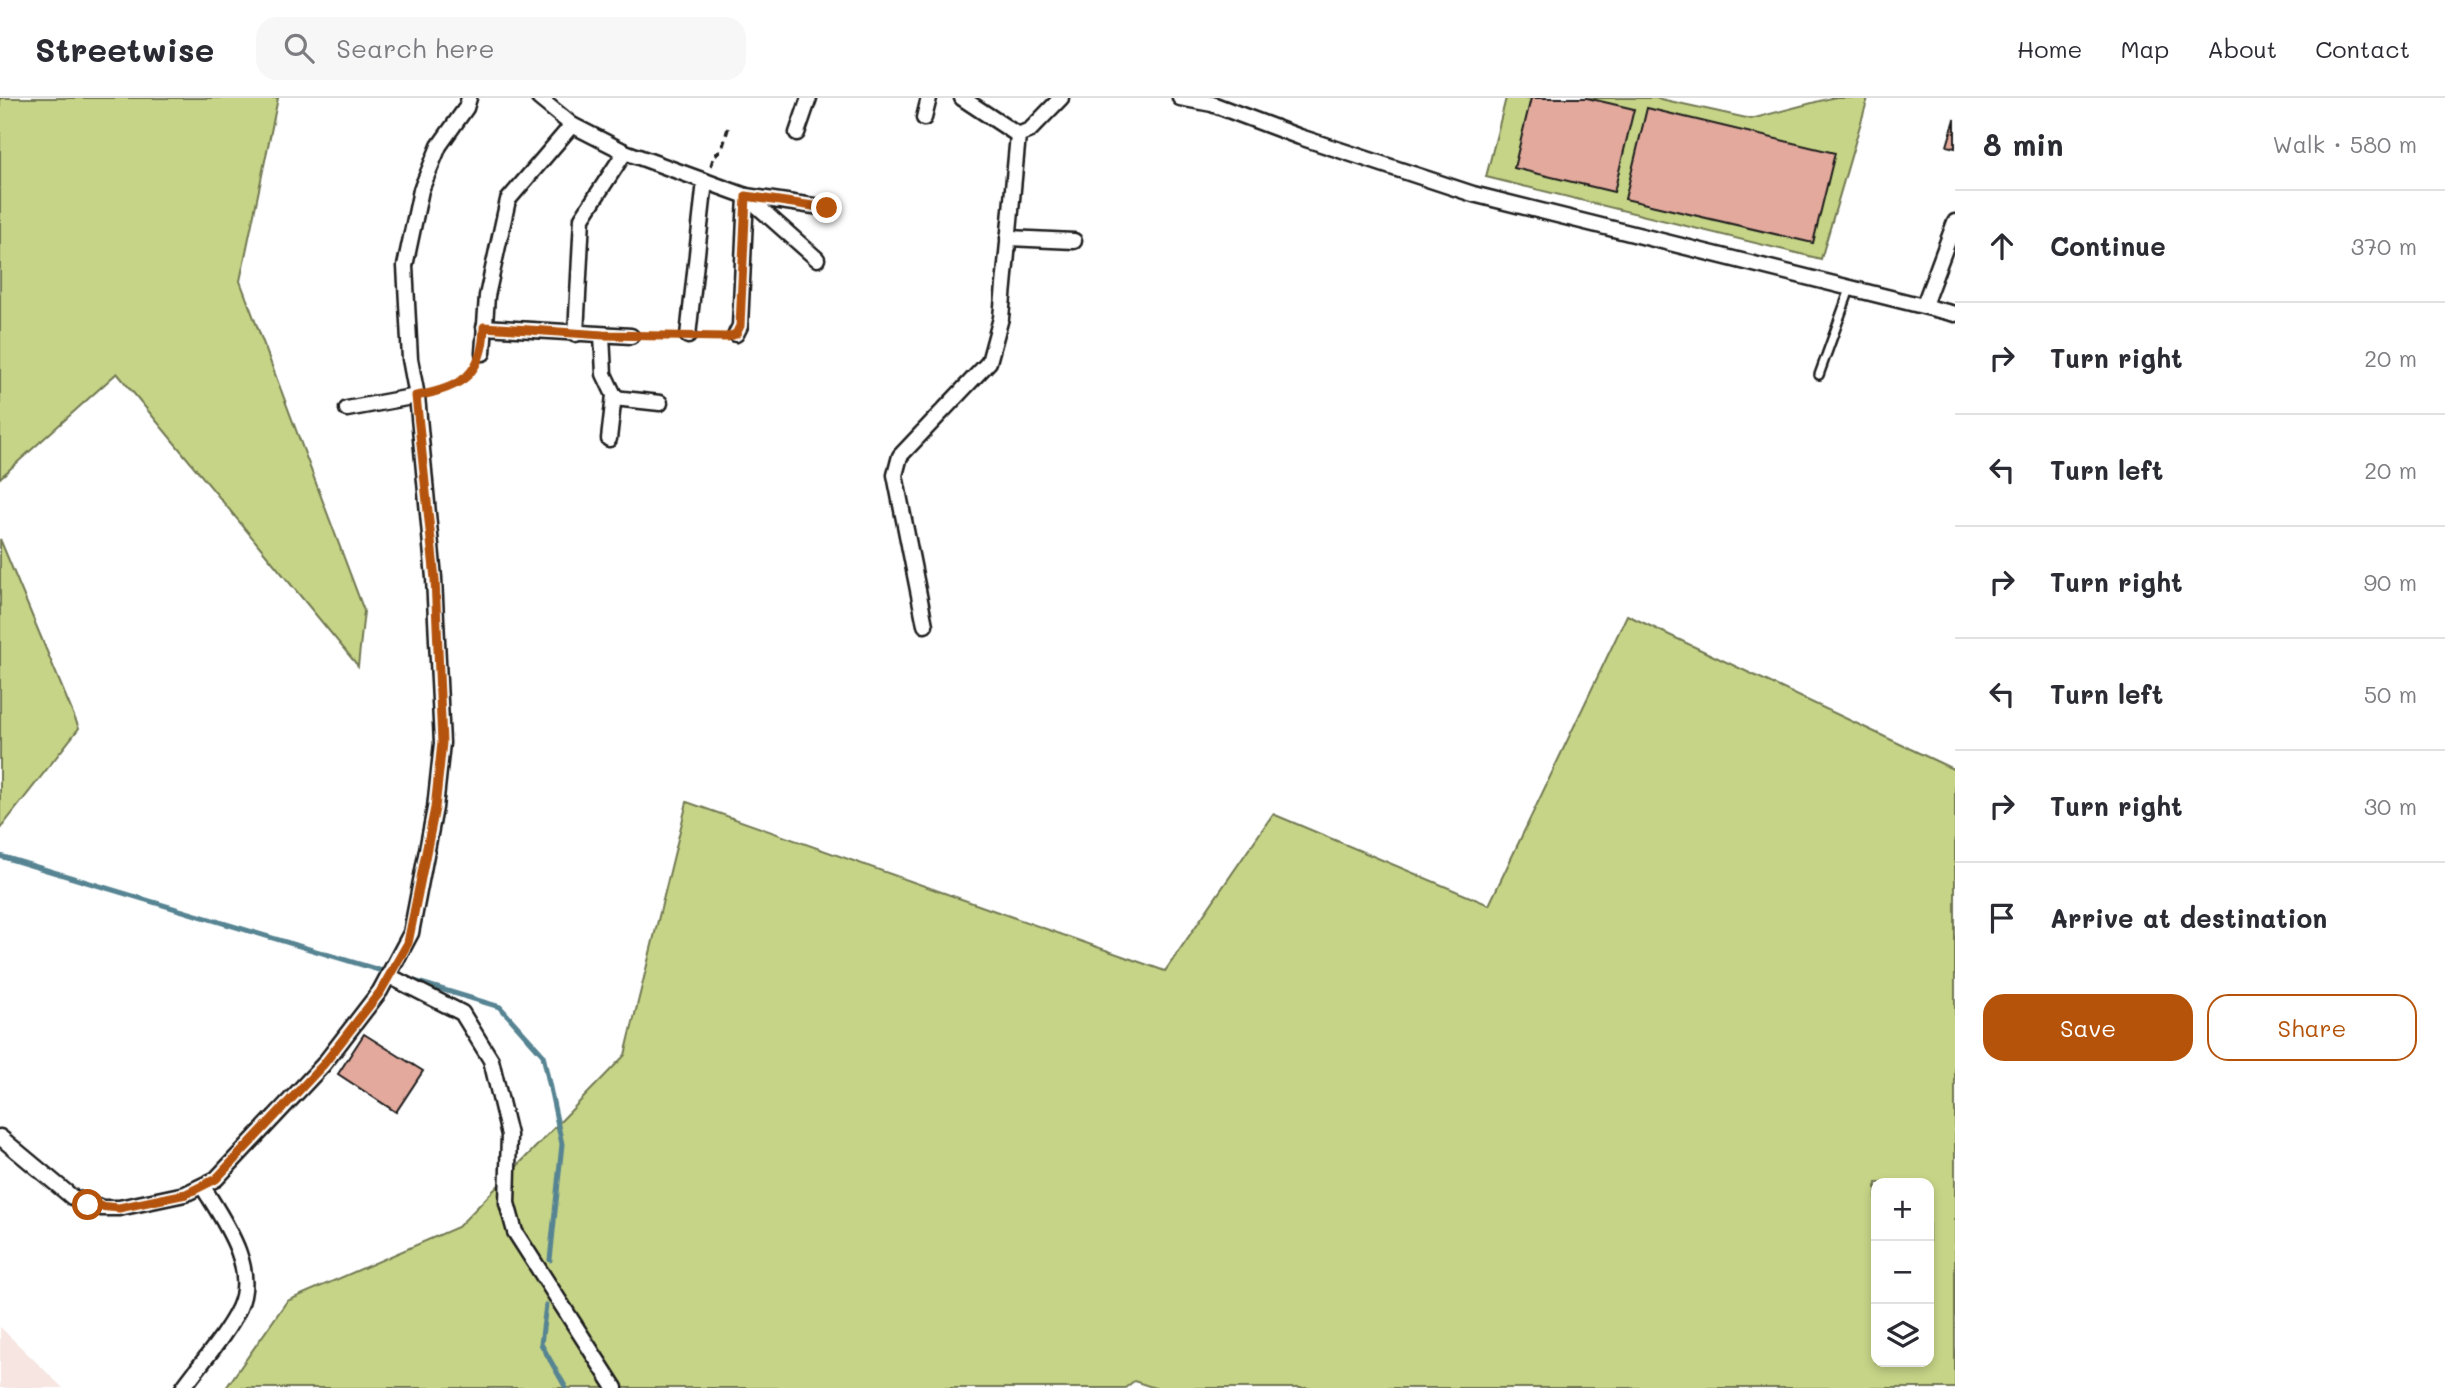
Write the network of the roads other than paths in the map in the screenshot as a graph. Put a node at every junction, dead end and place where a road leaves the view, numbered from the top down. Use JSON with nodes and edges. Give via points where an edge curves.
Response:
{"nodes":[{"id":1,"x":469,"y":98,"type":"edge"},
{"id":2,"x":539,"y":98,"type":"edge"},
{"id":3,"x":809,"y":98,"type":"edge"},
{"id":4,"x":929,"y":98,"type":"edge"},
{"id":5,"x":962,"y":98,"type":"edge"},
{"id":6,"x":1061,"y":98,"type":"edge"},
{"id":7,"x":1180,"y":98,"type":"edge"},
{"id":8,"x":1213,"y":101,"type":"edge"},
{"id":9,"x":924,"y":118,"type":"dead end"},
{"id":10,"x":572,"y":125,"type":"junction"},
{"id":11,"x":797,"y":133,"type":"dead end"},
{"id":12,"x":1018,"y":135,"type":"junction"},
{"id":13,"x":625,"y":152,"type":"junction"},
{"id":14,"x":705,"y":181,"type":"junction"},
{"id":15,"x":746,"y":196,"type":"junction"},
{"id":16,"x":827,"y":208,"type":"dead end"},
{"id":17,"x":1955,"y":222,"type":"edge"},
{"id":18,"x":1008,"y":238,"type":"junction"},
{"id":19,"x":1074,"y":241,"type":"dead end"},
{"id":20,"x":817,"y":259,"type":"dead end"},
{"id":21,"x":1850,"y":289,"type":"junction"},
{"id":22,"x":1924,"y":305,"type":"junction"},
{"id":23,"x":1955,"y":314,"type":"edge"},
{"id":24,"x":484,"y":327,"type":"junction"},
{"id":25,"x":576,"y":334,"type":"junction"},
{"id":26,"x":736,"y":334,"type":"road end"},
{"id":27,"x":603,"y":335,"type":"junction"},
{"id":28,"x":631,"y":336,"type":"road end"},
{"id":29,"x":688,"y":336,"type":"road end"},
{"id":30,"x":483,"y":353,"type":"road end"},
{"id":31,"x":1819,"y":375,"type":"dead end"},
{"id":32,"x":416,"y":396,"type":"junction"},
{"id":33,"x":614,"y":398,"type":"junction"},
{"id":34,"x":660,"y":403,"type":"dead end"},
{"id":35,"x":347,"y":409,"type":"dead end"},
{"id":36,"x":608,"y":439,"type":"dead end"},
{"id":37,"x":925,"y":625,"type":"dead end"},
{"id":38,"x":392,"y":971,"type":"junction"},
{"id":39,"x":0,"y":1137,"type":"edge"},
{"id":40,"x":203,"y":1187,"type":"junction"},
{"id":41,"x":183,"y":1388,"type":"edge"},
{"id":42,"x":615,"y":1388,"type":"edge"}],
"edges":[{"from":1,"to":32,"type":"street","via":[[436,150],[421,190],[407,253],[405,280]]},
{"from":2,"to":10,"type":"street"},
{"from":3,"to":11,"type":"street"},
{"from":4,"to":9,"type":"street"},
{"from":5,"to":12,"type":"street"},
{"from":6,"to":12,"type":"street","via":[[1031,130]]},
{"from":7,"to":8,"type":"street"},
{"from":8,"to":21,"type":"street","via":[[1300,137],[1473,194]]},
{"from":10,"to":13,"type":"street"},
{"from":10,"to":24,"type":"street","via":[[509,200]]},
{"from":12,"to":18,"type":"street"},
{"from":13,"to":14,"type":"street"},
{"from":13,"to":25,"type":"street","via":[[582,218]]},
{"from":14,"to":15,"type":"street"},
{"from":14,"to":29,"type":"street"},
{"from":15,"to":16,"type":"street"},
{"from":15,"to":20,"type":"street"},
{"from":15,"to":26,"type":"street"},
{"from":17,"to":22,"type":"street"},
{"from":18,"to":19,"type":"street"},
{"from":18,"to":37,"type":"street","via":[[1001,318],[989,362],[900,456],[895,475]]},
{"from":21,"to":22,"type":"street"},
{"from":21,"to":31,"type":"lane"},
{"from":22,"to":23,"type":"street"},
{"from":24,"to":25,"type":"street"},
{"from":24,"to":30,"type":"street"},
{"from":25,"to":27,"type":"street"},
{"from":27,"to":28,"type":"street"},
{"from":27,"to":33,"type":"street","via":[[604,374]]},
{"from":32,"to":35,"type":"street"},
{"from":32,"to":38,"type":"street","via":[[435,579],[442,743],[435,808],[411,933]]},
{"from":33,"to":34,"type":"street"},
{"from":33,"to":36,"type":"street"},
{"from":38,"to":40,"type":"street","via":[[323,1065],[216,1179]]},
{"from":38,"to":42,"type":"street","via":[[462,1013],[480,1038],[491,1060],[509,1135],[507,1203],[515,1232]]},
{"from":39,"to":40,"type":"street","via":[[88,1205],[119,1208]]},
{"from":40,"to":41,"type":"street","via":[[235,1240],[243,1291],[239,1307]]}]}
